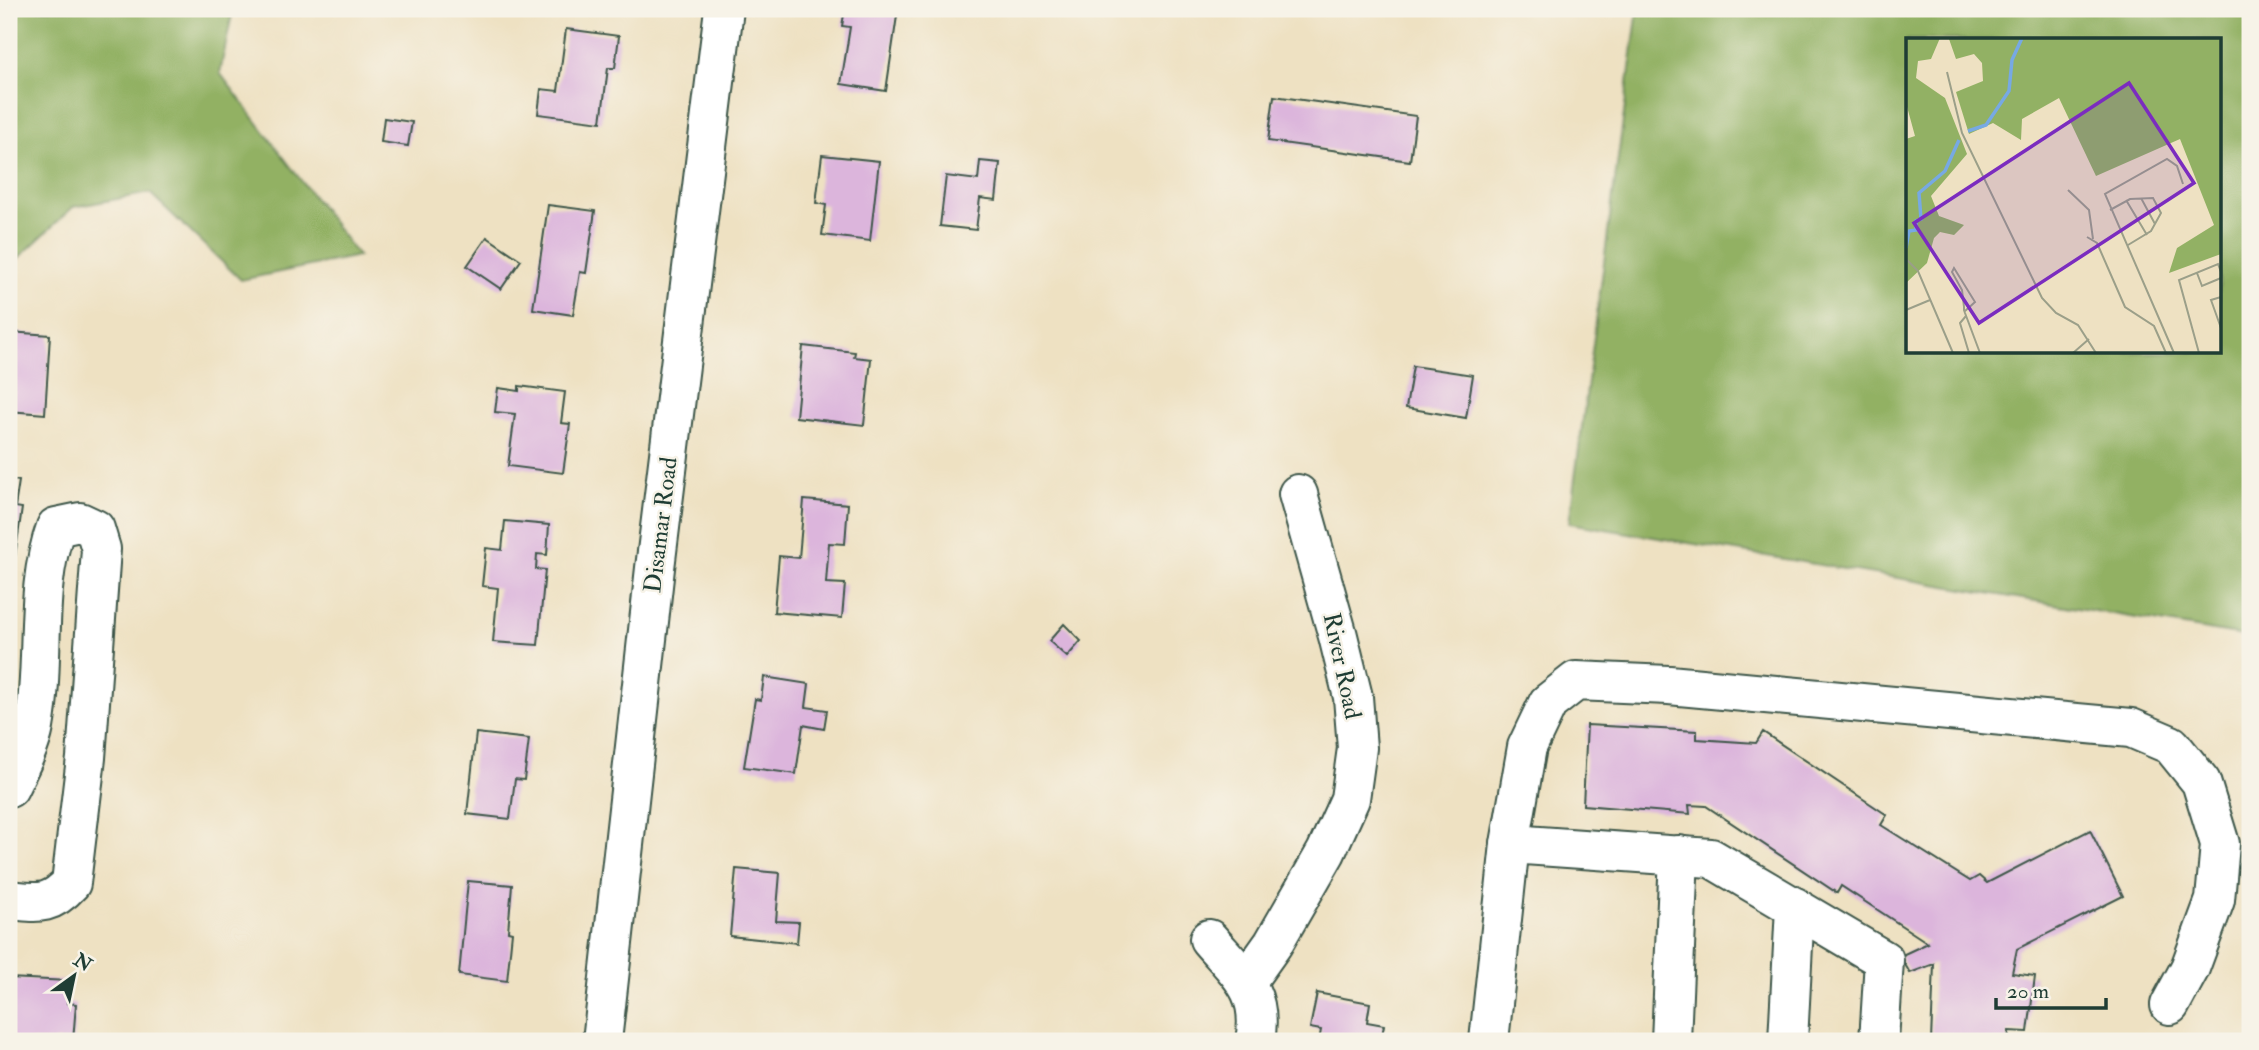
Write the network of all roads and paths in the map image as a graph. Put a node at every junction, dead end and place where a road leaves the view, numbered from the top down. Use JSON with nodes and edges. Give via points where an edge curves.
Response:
{"nodes":[{"id":1,"x":724,"y":9,"type":"edge"},
{"id":2,"x":1298,"y":494,"type":"dead end"},
{"id":3,"x":9,"y":788,"type":"edge"},
{"id":4,"x":1510,"y":844,"type":"junction"},
{"id":5,"x":1679,"y":855,"type":"junction"},
{"id":6,"x":9,"y":900,"type":"edge"},
{"id":7,"x":1795,"y":907,"type":"junction"},
{"id":8,"x":1209,"y":939,"type":"dead end"},
{"id":9,"x":1246,"y":982,"type":"junction"},
{"id":10,"x":2170,"y":1005,"type":"dead end"},
{"id":11,"x":602,"y":1041,"type":"edge"},
{"id":12,"x":1255,"y":1041,"type":"edge"},
{"id":13,"x":1489,"y":1041,"type":"edge"},
{"id":14,"x":1671,"y":1041,"type":"edge"},
{"id":15,"x":1788,"y":1041,"type":"edge"},
{"id":16,"x":1879,"y":1041,"type":"edge"}],
"edges":[{"from":1,"to":11,"type":"street","name":"Disamar Road"},
{"from":2,"to":9,"type":"street","name":"River Road","via":[[1353,697],[1357,748],[1350,799],[1326,852]]},
{"from":3,"to":6,"type":"street","via":[[33,731],[38,702],[47,552],[56,527],[80,522],[95,529],[101,549],[86,758],[71,883],[57,898],[32,903]]},
{"from":4,"to":5,"type":"street"},
{"from":4,"to":10,"type":"street","via":[[1527,747],[1548,703],[1576,681],[1668,685],[2131,728],[2171,745],[2202,782],[2220,844],[2216,900]]},
{"from":4,"to":13,"type":"street"},
{"from":5,"to":7,"type":"street","via":[[1711,858]]},
{"from":5,"to":14,"type":"street"},
{"from":7,"to":15,"type":"street"},
{"from":7,"to":16,"type":"street","via":[[1884,960]]},
{"from":8,"to":9,"type":"street"},
{"from":9,"to":12,"type":"street","via":[[1257,1004]]}]}
